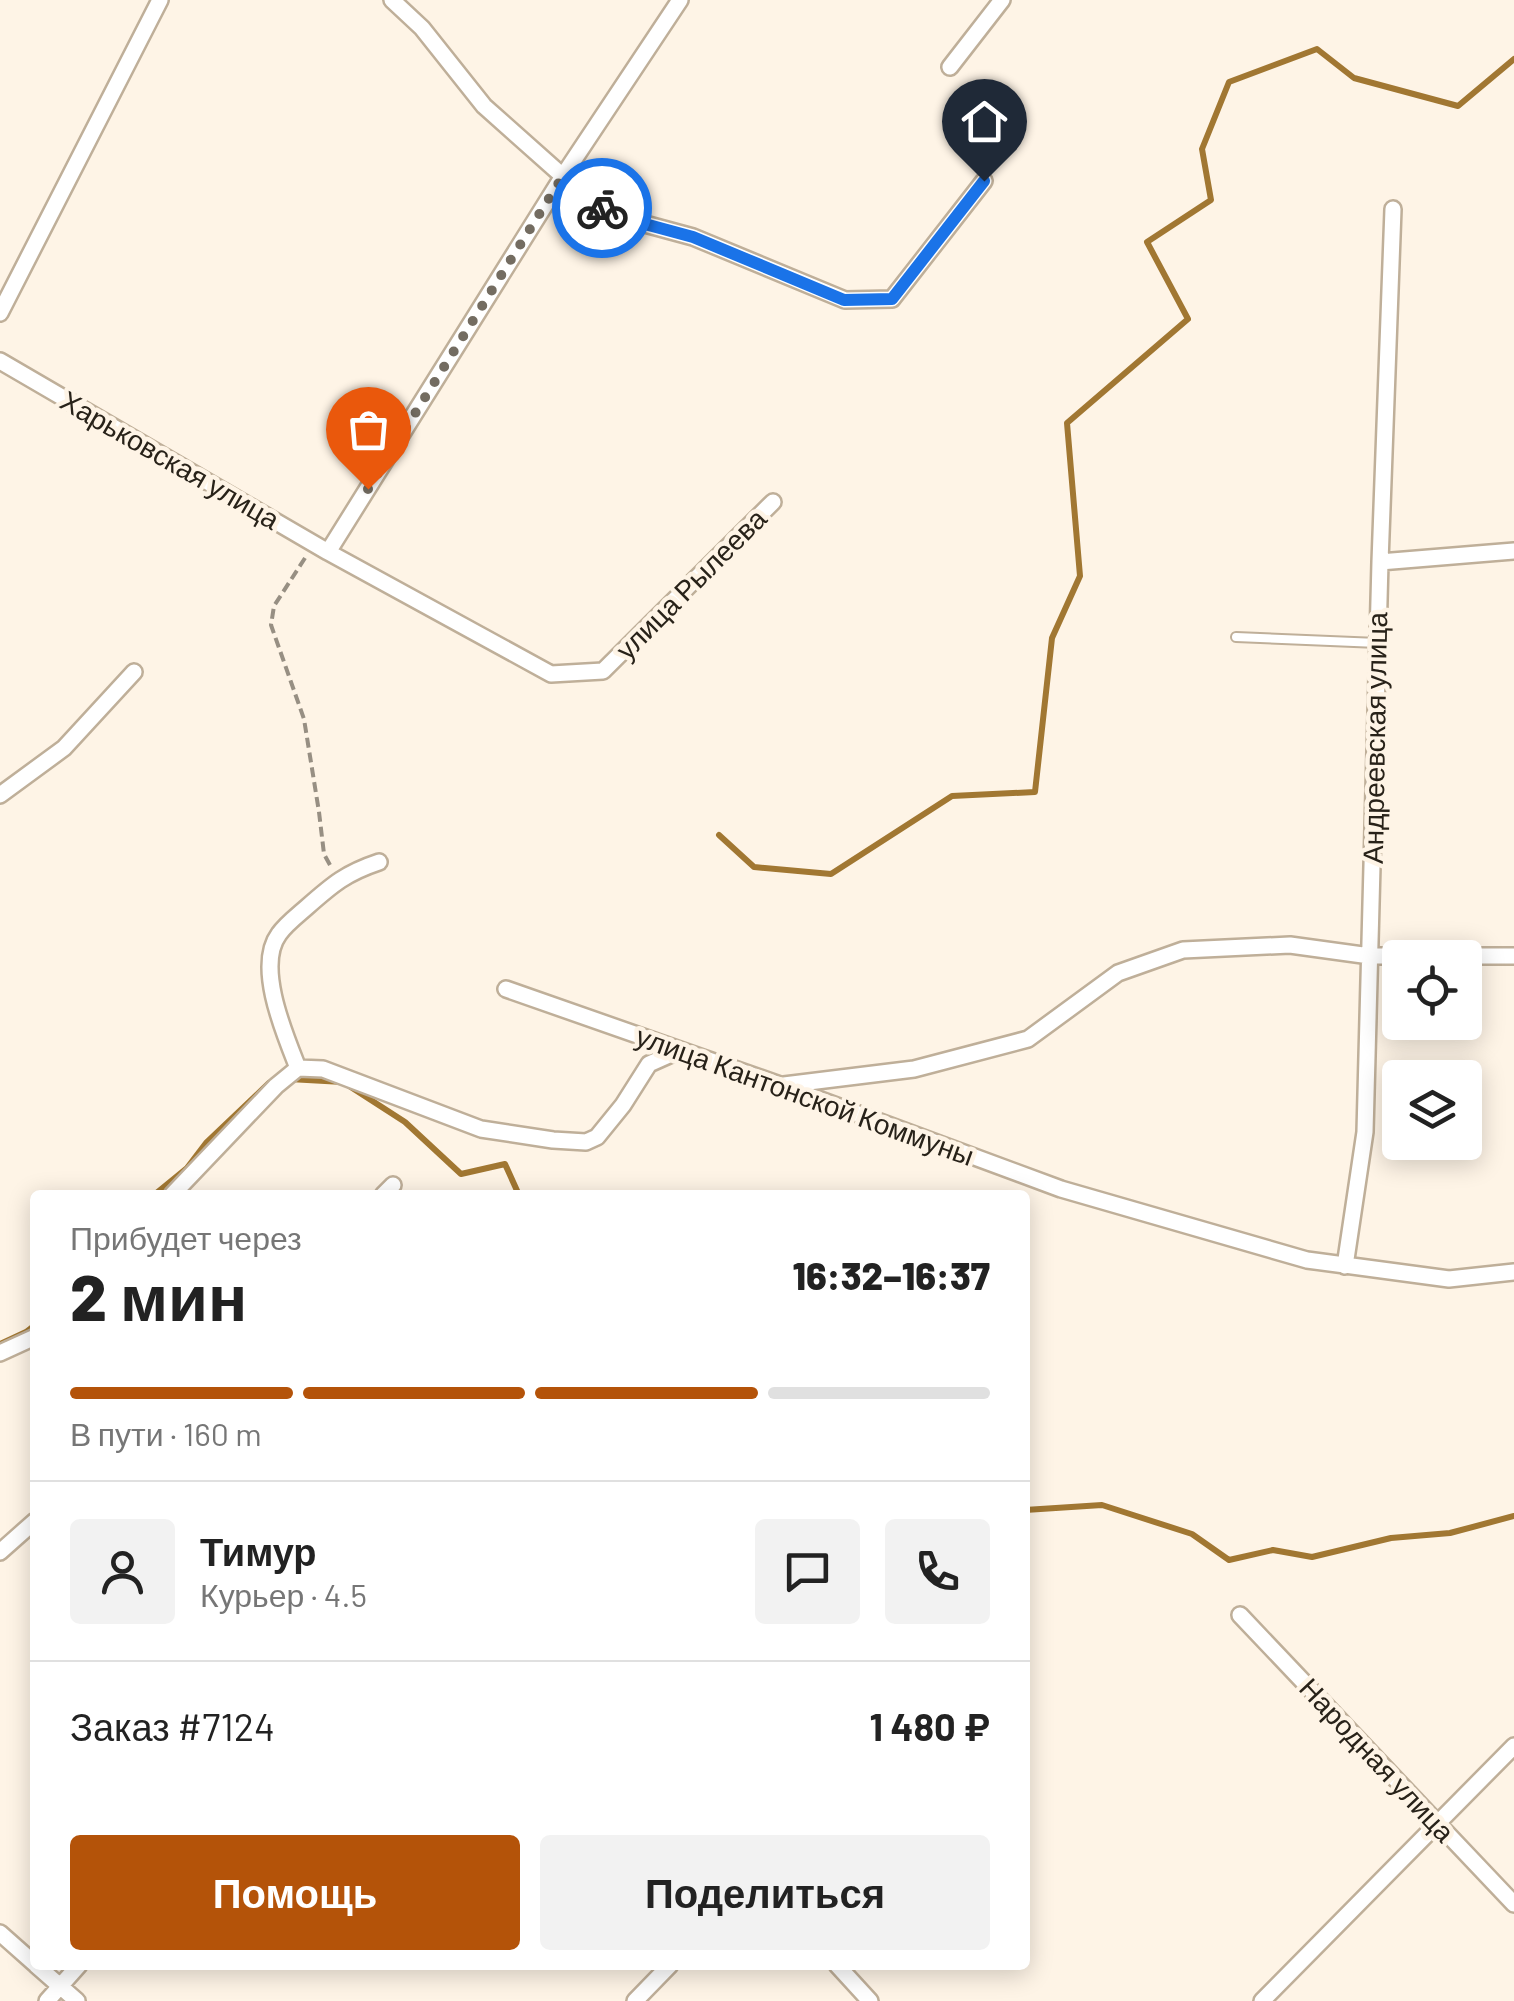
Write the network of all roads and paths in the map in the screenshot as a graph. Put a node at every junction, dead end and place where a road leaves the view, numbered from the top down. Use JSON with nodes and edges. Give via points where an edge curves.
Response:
{"nodes":[{"id":1,"x":160,"y":0,"type":"edge"},
{"id":2,"x":392,"y":0,"type":"edge"},
{"id":3,"x":680,"y":0,"type":"edge"},
{"id":4,"x":1002,"y":0,"type":"edge"},
{"id":5,"x":950,"y":67,"type":"dead end"},
{"id":6,"x":563,"y":176,"type":"junction"},
{"id":7,"x":984,"y":181,"type":"dead end"},
{"id":8,"x":1393,"y":208,"type":"dead end"},
{"id":9,"x":0,"y":314,"type":"edge"},
{"id":10,"x":0,"y":362,"type":"edge"},
{"id":11,"x":772,"y":502,"type":"dead end"},
{"id":12,"x":1514,"y":550,"type":"edge"},
{"id":13,"x":328,"y":552,"type":"junction"},
{"id":14,"x":1380,"y":562,"type":"junction"},
{"id":15,"x":1236,"y":637,"type":"dead end"},
{"id":16,"x":1378,"y":642,"type":"junction"},
{"id":17,"x":134,"y":672,"type":"dead end"},
{"id":18,"x":551,"y":674,"type":"joint"},
{"id":19,"x":0,"y":795,"type":"edge"},
{"id":20,"x":324,"y":854,"type":"dead end"},
{"id":21,"x":379,"y":862,"type":"dead end"},
{"id":22,"x":1370,"y":956,"type":"junction"},
{"id":23,"x":1514,"y":956,"type":"edge"},
{"id":24,"x":506,"y":988,"type":"dead end"},
{"id":25,"x":678,"y":1050,"type":"junction"},
{"id":26,"x":298,"y":1068,"type":"junction"},
{"id":27,"x":780,"y":1085,"type":"junction"},
{"id":28,"x":177,"y":1190,"type":"edge"},
{"id":29,"x":1345,"y":1266,"type":"junction"},
{"id":30,"x":1514,"y":1272,"type":"edge"},
{"id":31,"x":30,"y":1339,"type":"edge"},
{"id":32,"x":0,"y":1353,"type":"edge"},
{"id":33,"x":30,"y":1525,"type":"edge"},
{"id":34,"x":0,"y":1552,"type":"edge"},
{"id":35,"x":1240,"y":1616,"type":"dead end"},
{"id":36,"x":1514,"y":1746,"type":"edge"},
{"id":37,"x":1438,"y":1823,"type":"junction"},
{"id":38,"x":1514,"y":1904,"type":"edge"},
{"id":39,"x":0,"y":1933,"type":"edge"},
{"id":40,"x":30,"y":1960,"type":"edge"},
{"id":41,"x":41,"y":1970,"type":"edge"},
{"id":42,"x":74,"y":1970,"type":"edge"},
{"id":43,"x":665,"y":1970,"type":"edge"},
{"id":44,"x":842,"y":1970,"type":"edge"},
{"id":45,"x":59,"y":1986,"type":"junction"},
{"id":46,"x":46,"y":2001,"type":"edge"},
{"id":47,"x":76,"y":2001,"type":"edge"},
{"id":48,"x":635,"y":2001,"type":"edge"},
{"id":49,"x":870,"y":2001,"type":"edge"},
{"id":50,"x":1262,"y":2001,"type":"edge"}],
"edges":[{"from":1,"to":9,"type":"street"},
{"from":2,"to":6,"type":"street","via":[[484,106]]},
{"from":3,"to":6,"type":"street"},
{"from":4,"to":5,"type":"street"},
{"from":6,"to":7,"type":"street","via":[[619,217],[693,237],[844,300],[892,299]]},
{"from":6,"to":13,"type":"street"},
{"from":8,"to":14,"type":"street","name":"Андреевская улица"},
{"from":10,"to":13,"type":"street","name":"Харьковская улица"},
{"from":11,"to":18,"type":"street","name":"улица Рылеева","via":[[604,671]]},
{"from":12,"to":14,"type":"street"},
{"from":13,"to":18,"type":"street","name":"Харьковская улица"},
{"from":13,"to":20,"type":"path","via":[[307,555],[274,606],[271,624],[304,719]]},
{"from":14,"to":16,"type":"street","name":"Андреевская улица"},
{"from":15,"to":16,"type":"lane"},
{"from":16,"to":22,"type":"street","name":"Андреевская улица"},
{"from":17,"to":19,"type":"street","via":[[64,748]]},
{"from":21,"to":26,"type":"street","via":[[332,884],[276,936],[268,970]]},
{"from":22,"to":23,"type":"street"},
{"from":22,"to":27,"type":"street","via":[[1290,945],[1183,950],[1118,974],[1028,1039],[914,1068]]},
{"from":22,"to":29,"type":"street","name":"Андреевская улица","via":[[1365,1132]]},
{"from":24,"to":25,"type":"street","name":"улица Кантонской Коммуны"},
{"from":25,"to":26,"type":"street","via":[[649,1064],[598,1137],[586,1142],[480,1129],[323,1069]]},
{"from":25,"to":27,"type":"street","name":"улица Кантонской Коммуны"},
{"from":26,"to":28,"type":"street"},
{"from":27,"to":29,"type":"street","name":"улица Кантонской Коммуны","via":[[1061,1189]]},
{"from":29,"to":30,"type":"street","name":"улица Кантонской Коммуны","via":[[1449,1279]]},
{"from":31,"to":32,"type":"street"},
{"from":33,"to":34,"type":"street"},
{"from":35,"to":37,"type":"street","name":"Народная улица"},
{"from":36,"to":37,"type":"street"},
{"from":37,"to":38,"type":"street","name":"Народная улица"},
{"from":37,"to":50,"type":"street"},
{"from":39,"to":40,"type":"street"},
{"from":41,"to":45,"type":"street"},
{"from":42,"to":45,"type":"street"},
{"from":43,"to":48,"type":"street"},
{"from":44,"to":49,"type":"street"},
{"from":45,"to":46,"type":"street"},
{"from":45,"to":47,"type":"street"}]}
